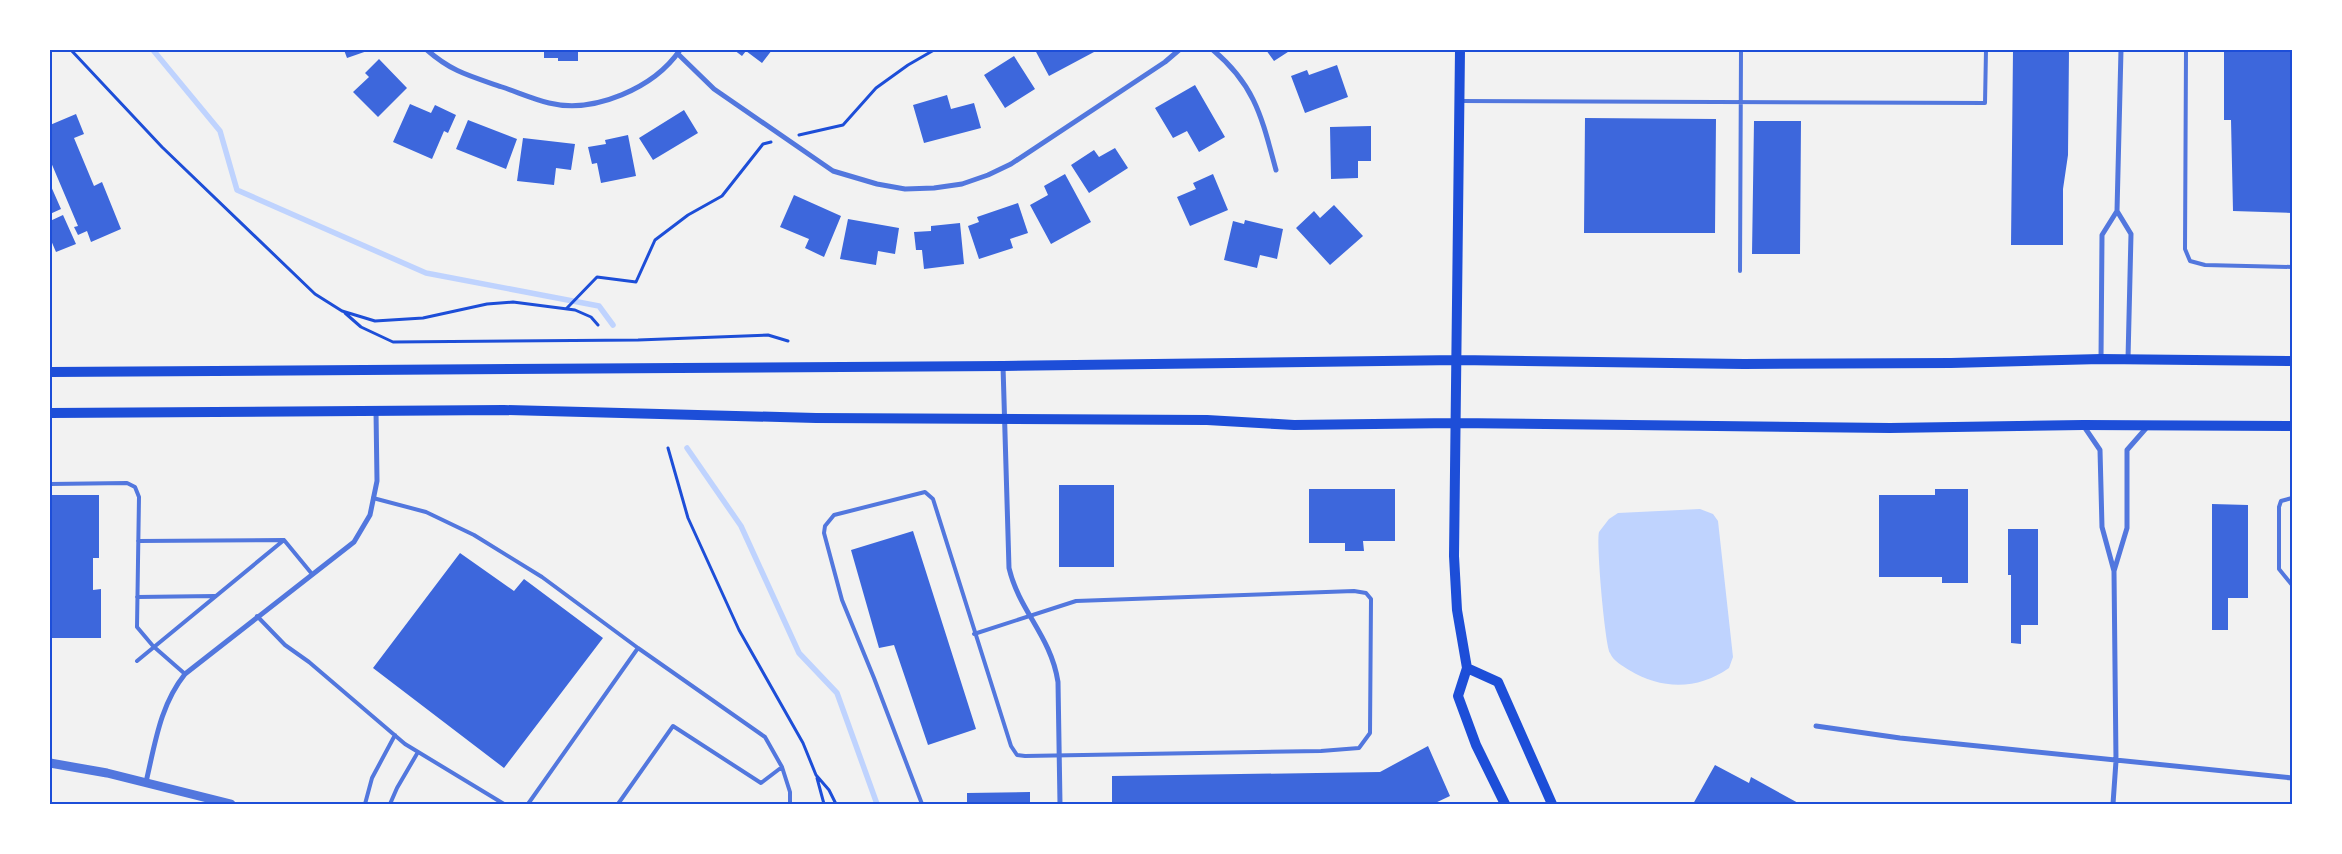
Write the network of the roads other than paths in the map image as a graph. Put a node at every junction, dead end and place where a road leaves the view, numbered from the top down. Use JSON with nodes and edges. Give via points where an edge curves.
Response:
{"nodes":[{"id":1,"x":427,"y":50,"type":"edge"},
{"id":2,"x":1179,"y":50,"type":"edge"},
{"id":3,"x":1214,"y":50,"type":"edge"},
{"id":4,"x":1460,"y":50,"type":"edge"},
{"id":5,"x":1741,"y":50,"type":"edge"},
{"id":6,"x":1986,"y":50,"type":"edge"},
{"id":7,"x":2121,"y":50,"type":"edge"},
{"id":8,"x":2186,"y":50,"type":"edge"},
{"id":9,"x":679,"y":52,"type":"edge"},
{"id":10,"x":1460,"y":102,"type":"junction"},
{"id":11,"x":1741,"y":102,"type":"junction"},
{"id":12,"x":1276,"y":170,"type":"dead end"},
{"id":13,"x":2117,"y":210,"type":"junction"},
{"id":14,"x":2292,"y":267,"type":"edge"},
{"id":15,"x":1740,"y":272,"type":"dead end"},
{"id":16,"x":2101,"y":359,"type":"junction"},
{"id":17,"x":1458,"y":360,"type":"junction"},
{"id":18,"x":2128,"y":360,"type":"junction"},
{"id":19,"x":2292,"y":361,"type":"edge"},
{"id":20,"x":1003,"y":366,"type":"junction"},
{"id":21,"x":50,"y":372,"type":"edge"},
{"id":22,"x":376,"y":411,"type":"junction"},
{"id":23,"x":50,"y":414,"type":"edge"},
{"id":24,"x":1004,"y":419,"type":"junction"},
{"id":25,"x":1454,"y":423,"type":"junction"},
{"id":26,"x":2083,"y":425,"type":"junction"},
{"id":27,"x":2148,"y":426,"type":"junction"},
{"id":28,"x":2292,"y":426,"type":"edge"},
{"id":29,"x":50,"y":484,"type":"edge"},
{"id":30,"x":373,"y":498,"type":"junction"},
{"id":31,"x":2292,"y":498,"type":"edge"},
{"id":32,"x":284,"y":540,"type":"junction"},
{"id":33,"x":138,"y":541,"type":"junction"},
{"id":34,"x":2114,"y":572,"type":"junction"},
{"id":35,"x":312,"y":574,"type":"junction"},
{"id":36,"x":2292,"y":585,"type":"edge"},
{"id":37,"x":215,"y":596,"type":"junction"},
{"id":38,"x":136,"y":597,"type":"junction"},
{"id":39,"x":257,"y":616,"type":"junction"},
{"id":40,"x":1032,"y":616,"type":"junction"},
{"id":41,"x":974,"y":634,"type":"junction"},
{"id":42,"x":153,"y":646,"type":"junction"},
{"id":43,"x":638,"y":648,"type":"junction"},
{"id":44,"x":137,"y":661,"type":"dead end"},
{"id":45,"x":1467,"y":668,"type":"junction"},
{"id":46,"x":185,"y":674,"type":"junction"},
{"id":47,"x":1816,"y":726,"type":"dead end"},
{"id":48,"x":395,"y":736,"type":"junction"},
{"id":49,"x":418,"y":752,"type":"junction"},
{"id":50,"x":1059,"y":756,"type":"junction"},
{"id":51,"x":2116,"y":761,"type":"junction"},
{"id":52,"x":52,"y":766,"type":"edge"},
{"id":53,"x":782,"y":767,"type":"junction"},
{"id":54,"x":2292,"y":778,"type":"edge"},
{"id":55,"x":146,"y":782,"type":"junction"},
{"id":56,"x":231,"y":804,"type":"edge"},
{"id":57,"x":365,"y":804,"type":"edge"},
{"id":58,"x":390,"y":804,"type":"edge"},
{"id":59,"x":504,"y":804,"type":"edge"},
{"id":60,"x":528,"y":804,"type":"edge"},
{"id":61,"x":618,"y":804,"type":"edge"},
{"id":62,"x":790,"y":804,"type":"edge"},
{"id":63,"x":922,"y":804,"type":"edge"},
{"id":64,"x":1060,"y":804,"type":"edge"},
{"id":65,"x":1505,"y":804,"type":"edge"},
{"id":66,"x":1552,"y":804,"type":"edge"},
{"id":67,"x":2113,"y":804,"type":"edge"}],
"edges":[{"from":1,"to":9,"type":"street","via":[[452,70],[550,104],[588,105],[622,96],[648,82]]},
{"from":2,"to":9,"type":"street","via":[[1011,164],[962,184],[905,189],[833,171],[714,89]]},
{"from":3,"to":12,"type":"street","via":[[1250,90],[1259,109]]},
{"from":4,"to":10,"type":"main road"},
{"from":5,"to":11,"type":"lane"},
{"from":6,"to":11,"type":"lane","via":[[1985,103]]},
{"from":7,"to":13,"type":"street"},
{"from":8,"to":14,"type":"lane","via":[[2185,249],[2190,261],[2205,265]]},
{"from":10,"to":11,"type":"lane"},
{"from":10,"to":17,"type":"main road"},
{"from":11,"to":15,"type":"lane"},
{"from":13,"to":16,"type":"street","via":[[2102,235]]},
{"from":13,"to":18,"type":"street","via":[[2131,234]]},
{"from":16,"to":17,"type":"main road","via":[[1773,364]]},
{"from":16,"to":18,"type":"main road"},
{"from":17,"to":20,"type":"main road"},
{"from":17,"to":25,"type":"main road"},
{"from":18,"to":19,"type":"main road"},
{"from":20,"to":21,"type":"main road"},
{"from":20,"to":24,"type":"street"},
{"from":22,"to":23,"type":"main road"},
{"from":22,"to":24,"type":"main road","via":[[504,410],[716,417]]},
{"from":22,"to":30,"type":"street","via":[[377,481]]},
{"from":24,"to":25,"type":"main road","via":[[1207,420],[1294,425]]},
{"from":24,"to":40,"type":"street","via":[[1009,568],[1015,589]]},
{"from":25,"to":26,"type":"main road","via":[[1890,428]]},
{"from":25,"to":45,"type":"main road","via":[[1455,581],[1459,633]]},
{"from":26,"to":27,"type":"main road"},
{"from":26,"to":34,"type":"street","via":[[2100,450],[2102,527]]},
{"from":27,"to":28,"type":"main road"},
{"from":27,"to":34,"type":"street","via":[[2127,450],[2127,528]]},
{"from":29,"to":33,"type":"lane","via":[[127,483],[135,487],[139,497]]},
{"from":30,"to":35,"type":"street","via":[[370,514],[354,542]]},
{"from":30,"to":43,"type":"lane","via":[[426,512],[474,534],[542,577]]},
{"from":31,"to":36,"type":"lane","via":[[2281,502],[2279,507],[2279,569]]},
{"from":32,"to":33,"type":"lane"},
{"from":32,"to":35,"type":"lane"},
{"from":32,"to":37,"type":"lane"},
{"from":33,"to":38,"type":"lane"},
{"from":34,"to":51,"type":"street"},
{"from":35,"to":39,"type":"street"},
{"from":37,"to":38,"type":"lane"},
{"from":37,"to":42,"type":"lane"},
{"from":38,"to":42,"type":"lane","via":[[137,627]]},
{"from":39,"to":46,"type":"street"},
{"from":39,"to":48,"type":"lane","via":[[285,646],[309,662]]},
{"from":40,"to":41,"type":"lane"},
{"from":40,"to":50,"type":"street","via":[[1056,667]]},
{"from":40,"to":50,"type":"lane","via":[[1076,601],[1354,592],[1366,593],[1370,599],[1370,733],[1359,748]]},
{"from":41,"to":50,"type":"lane","via":[[1011,746],[1017,754],[1024,756]]},
{"from":41,"to":63,"type":"lane","via":[[929,494],[925,492],[829,518],[824,533],[842,600]]},
{"from":42,"to":44,"type":"lane"},
{"from":42,"to":46,"type":"lane"},
{"from":43,"to":53,"type":"lane","via":[[765,737]]},
{"from":43,"to":60,"type":"lane"},
{"from":45,"to":65,"type":"main road","via":[[1458,696],[1476,746]]},
{"from":45,"to":66,"type":"main road","via":[[1498,682]]},
{"from":46,"to":55,"type":"street","via":[[165,706]]},
{"from":47,"to":51,"type":"street"},
{"from":48,"to":49,"type":"lane"},
{"from":48,"to":57,"type":"lane","via":[[372,778]]},
{"from":49,"to":58,"type":"lane"},
{"from":49,"to":59,"type":"lane"},
{"from":50,"to":64,"type":"street"},
{"from":51,"to":54,"type":"street"},
{"from":51,"to":67,"type":"street"},
{"from":52,"to":55,"type":"street"},
{"from":53,"to":61,"type":"lane","via":[[761,783],[673,726]]},
{"from":53,"to":62,"type":"lane","via":[[790,792]]},
{"from":55,"to":56,"type":"street"}]}
